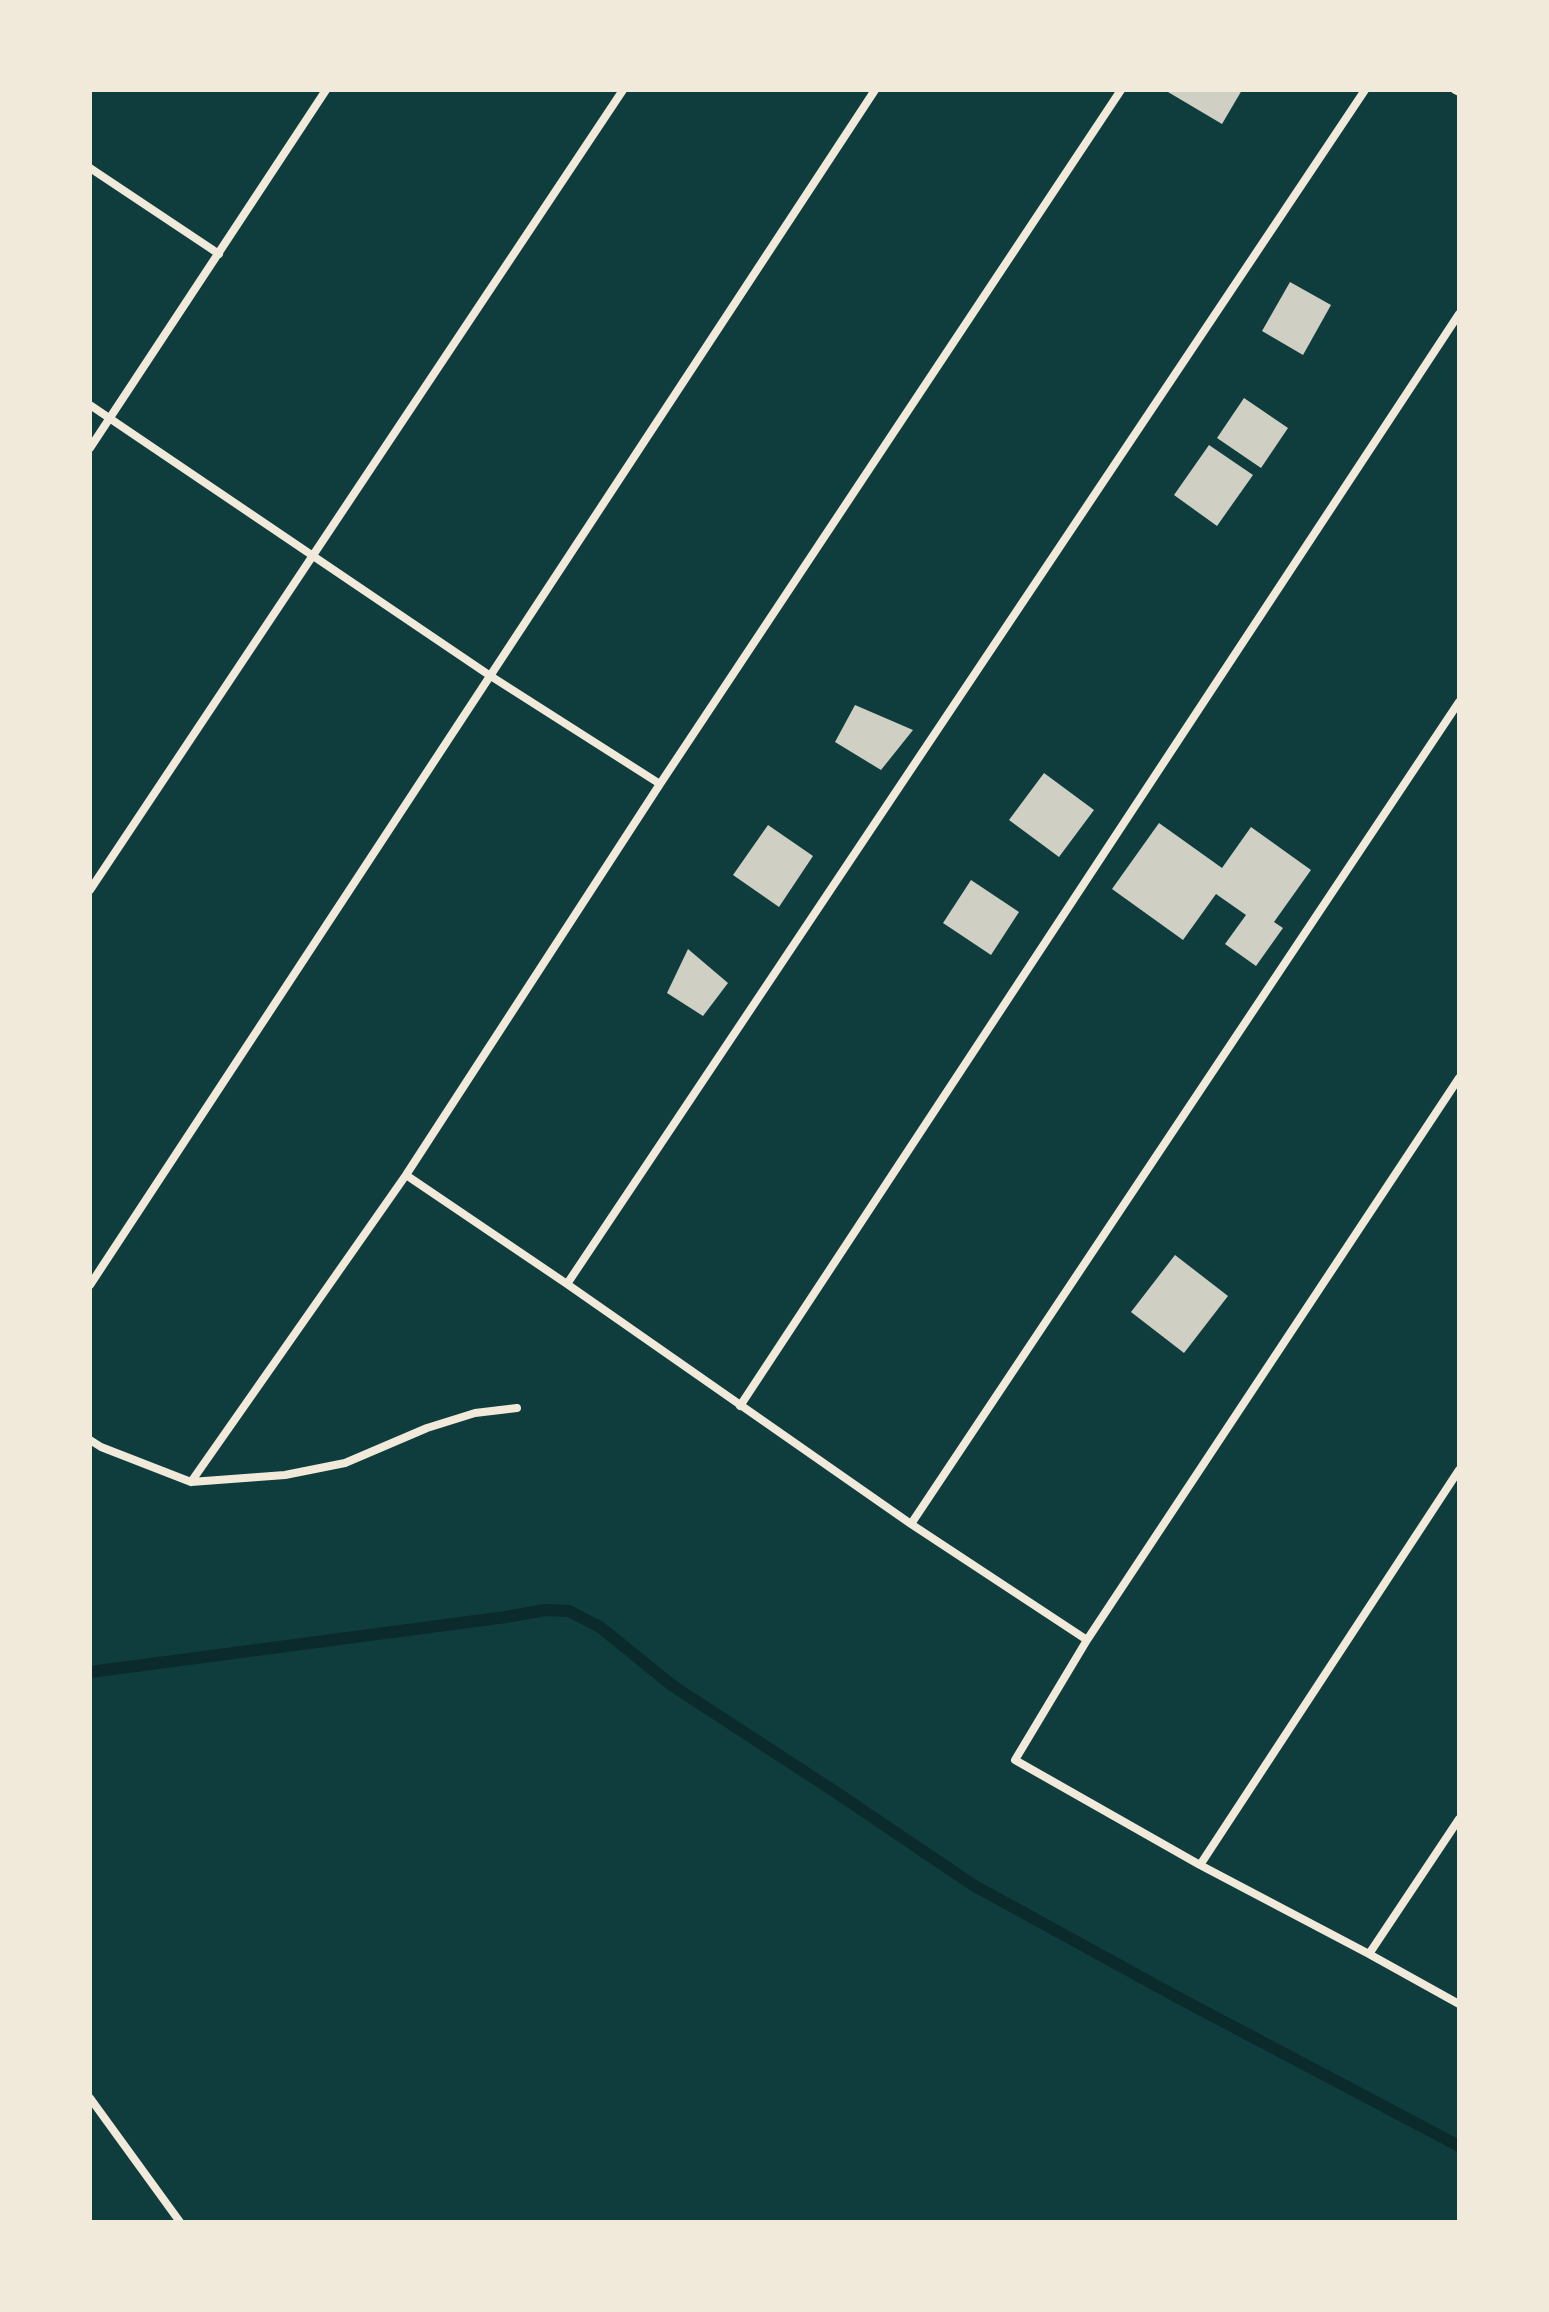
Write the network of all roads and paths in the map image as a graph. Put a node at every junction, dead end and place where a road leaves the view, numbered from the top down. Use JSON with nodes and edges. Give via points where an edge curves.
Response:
{"nodes":[{"id":1,"x":326,"y":90,"type":"edge"},
{"id":2,"x":623,"y":90,"type":"edge"},
{"id":3,"x":875,"y":90,"type":"edge"},
{"id":4,"x":1121,"y":90,"type":"edge"},
{"id":5,"x":1365,"y":90,"type":"edge"},
{"id":6,"x":90,"y":168,"type":"edge"},
{"id":7,"x":219,"y":254,"type":"junction"},
{"id":8,"x":1459,"y":314,"type":"edge"},
{"id":9,"x":90,"y":405,"type":"edge"},
{"id":10,"x":110,"y":418,"type":"junction"},
{"id":11,"x":90,"y":448,"type":"edge"},
{"id":12,"x":311,"y":556,"type":"junction"},
{"id":13,"x":489,"y":675,"type":"junction"},
{"id":14,"x":1459,"y":702,"type":"edge"},
{"id":15,"x":660,"y":784,"type":"junction"},
{"id":16,"x":90,"y":890,"type":"edge"},
{"id":17,"x":1459,"y":1078,"type":"edge"},
{"id":18,"x":406,"y":1175,"type":"junction"},
{"id":19,"x":567,"y":1284,"type":"junction"},
{"id":20,"x":90,"y":1285,"type":"edge"},
{"id":21,"x":740,"y":1406,"type":"junction"},
{"id":22,"x":517,"y":1408,"type":"dead end"},
{"id":23,"x":90,"y":1440,"type":"edge"},
{"id":24,"x":1459,"y":1470,"type":"edge"},
{"id":25,"x":191,"y":1482,"type":"junction"},
{"id":26,"x":911,"y":1524,"type":"junction"},
{"id":27,"x":1087,"y":1640,"type":"junction"},
{"id":28,"x":1459,"y":1819,"type":"edge"},
{"id":29,"x":1200,"y":1865,"type":"junction"},
{"id":30,"x":1369,"y":1954,"type":"junction"},
{"id":31,"x":1459,"y":2004,"type":"edge"},
{"id":32,"x":90,"y":2098,"type":"edge"},
{"id":33,"x":180,"y":2222,"type":"edge"}],
"edges":[{"from":1,"to":7,"type":"street"},
{"from":2,"to":12,"type":"street"},
{"from":3,"to":13,"type":"street"},
{"from":4,"to":15,"type":"street"},
{"from":5,"to":19,"type":"street"},
{"from":6,"to":7,"type":"street"},
{"from":7,"to":10,"type":"street"},
{"from":8,"to":21,"type":"street"},
{"from":9,"to":10,"type":"street"},
{"from":10,"to":11,"type":"street"},
{"from":10,"to":12,"type":"street"},
{"from":12,"to":13,"type":"street"},
{"from":12,"to":16,"type":"street"},
{"from":13,"to":15,"type":"street"},
{"from":13,"to":20,"type":"street"},
{"from":14,"to":26,"type":"street"},
{"from":15,"to":18,"type":"street"},
{"from":17,"to":27,"type":"street"},
{"from":18,"to":19,"type":"street"},
{"from":18,"to":25,"type":"street"},
{"from":19,"to":21,"type":"street"},
{"from":21,"to":26,"type":"street"},
{"from":22,"to":25,"type":"street","via":[[475,1413],[427,1428],[345,1463],[285,1475]]},
{"from":23,"to":25,"type":"street"},
{"from":24,"to":29,"type":"street"},
{"from":26,"to":27,"type":"street"},
{"from":27,"to":29,"type":"street","via":[[1015,1760]]},
{"from":28,"to":30,"type":"street"},
{"from":29,"to":30,"type":"street"},
{"from":30,"to":31,"type":"street"},
{"from":32,"to":33,"type":"street"}]}
